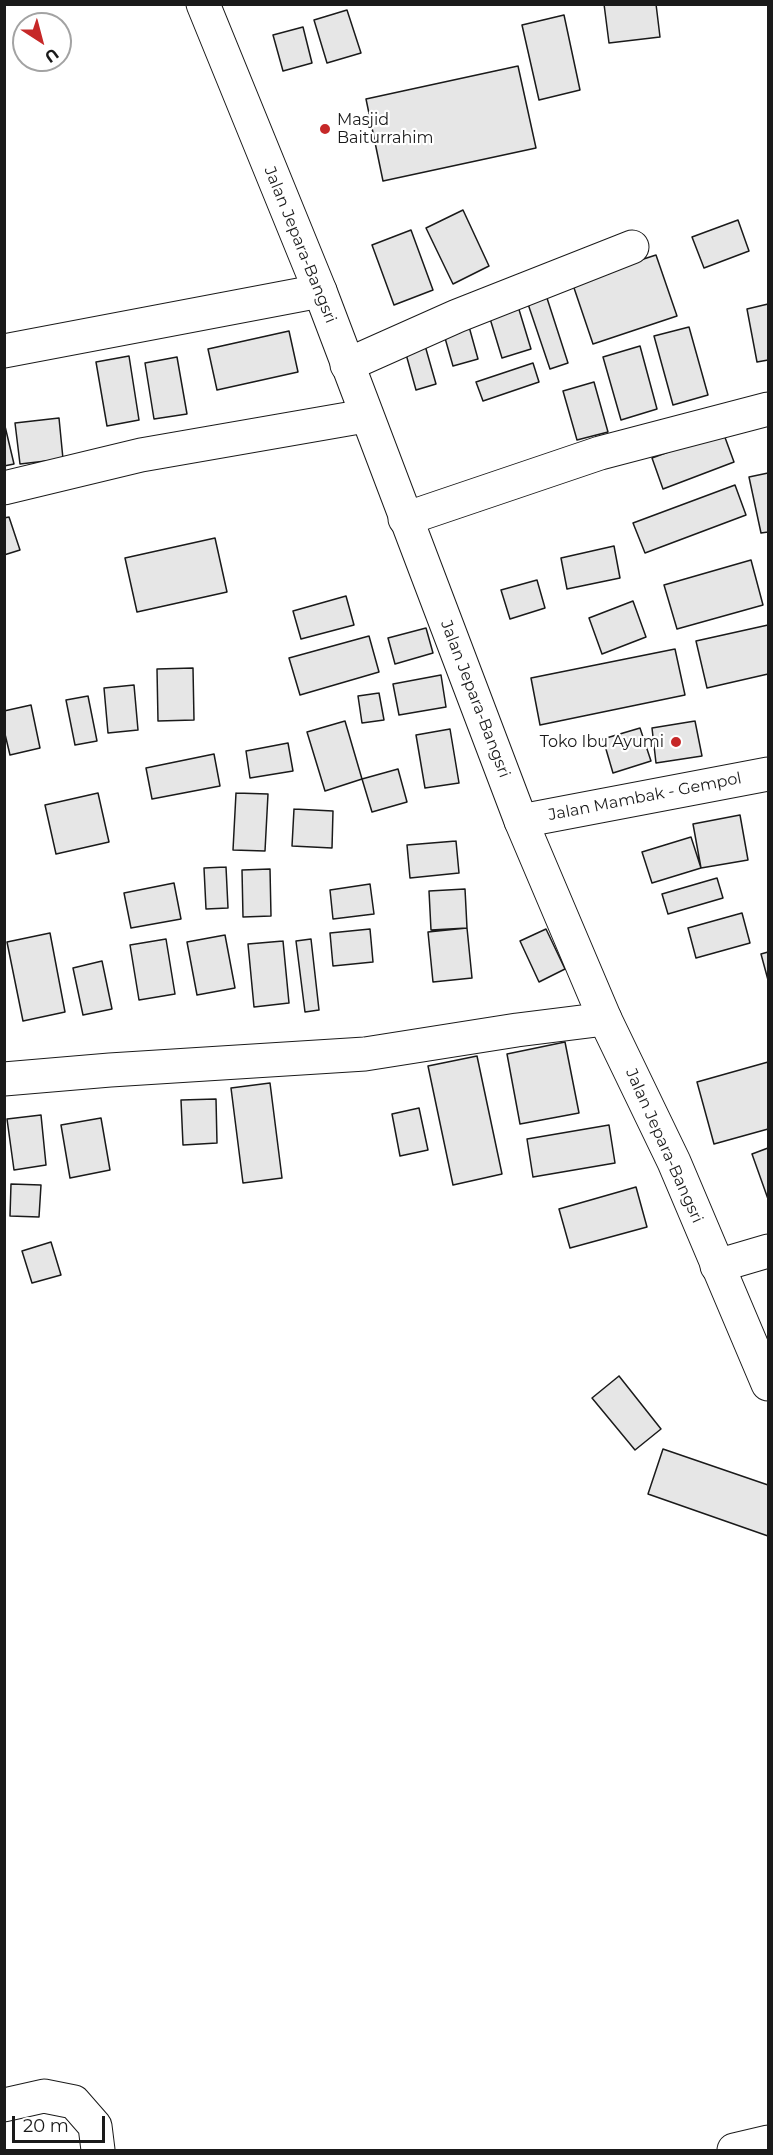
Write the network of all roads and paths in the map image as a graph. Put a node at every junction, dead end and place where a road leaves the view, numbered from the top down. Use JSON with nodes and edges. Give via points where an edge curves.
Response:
{"nodes":[{"id":1,"x":203,"y":4,"type":"edge"},
{"id":2,"x":632,"y":247,"type":"dead end"},
{"id":3,"x":320,"y":291,"type":"junction"},
{"id":4,"x":4,"y":351,"type":"edge"},
{"id":5,"x":347,"y":366,"type":"junction"},
{"id":6,"x":768,"y":409,"type":"edge"},
{"id":7,"x":365,"y":416,"type":"junction"},
{"id":8,"x":4,"y":488,"type":"edge"},
{"id":9,"x":405,"y":519,"type":"junction"},
{"id":10,"x":768,"y":774,"type":"edge"},
{"id":11,"x":521,"y":821,"type":"junction"},
{"id":12,"x":605,"y":1019,"type":"junction"},
{"id":13,"x":5,"y":1075,"type":"edge"},
{"id":14,"x":768,"y":1251,"type":"edge"},
{"id":15,"x":717,"y":1266,"type":"junction"},
{"id":16,"x":768,"y":1384,"type":"edge"},
{"id":17,"x":4,"y":2105,"type":"edge"},
{"id":18,"x":768,"y":2142,"type":"edge"},
{"id":19,"x":98,"y":2151,"type":"edge"},
{"id":20,"x":734,"y":2151,"type":"edge"}],
"edges":[{"from":1,"to":3,"type":"street","name":"Jalan Jepara-Bangsri"},
{"from":2,"to":5,"type":"street","via":[[457,316]]},
{"from":3,"to":4,"type":"street"},
{"from":3,"to":5,"type":"street","name":"Jalan Jepara-Bangsri"},
{"from":5,"to":7,"type":"street","name":"Jalan Jepara-Bangsri"},
{"from":6,"to":9,"type":"street","via":[[600,453]]},
{"from":7,"to":8,"type":"street","via":[[141,455]]},
{"from":7,"to":9,"type":"street","name":"Jalan Jepara-Bangsri"},
{"from":9,"to":11,"type":"street","name":"Jalan Jepara-Bangsri"},
{"from":10,"to":11,"type":"street","name":"Jalan Mambak - Gempol"},
{"from":11,"to":12,"type":"street","name":"Jalan Jepara-Bangsri"},
{"from":12,"to":13,"type":"street","via":[[365,1054]]},
{"from":12,"to":15,"type":"street","name":"Jalan Jepara-Bangsri","via":[[674,1162]]},
{"from":14,"to":15,"type":"street"},
{"from":15,"to":16,"type":"street","name":"Jalan Jepara-Bangsri"},
{"from":17,"to":19,"type":"street","via":[[44,2096],[74,2102],[95,2126]]},
{"from":18,"to":20,"type":"street"}]}
